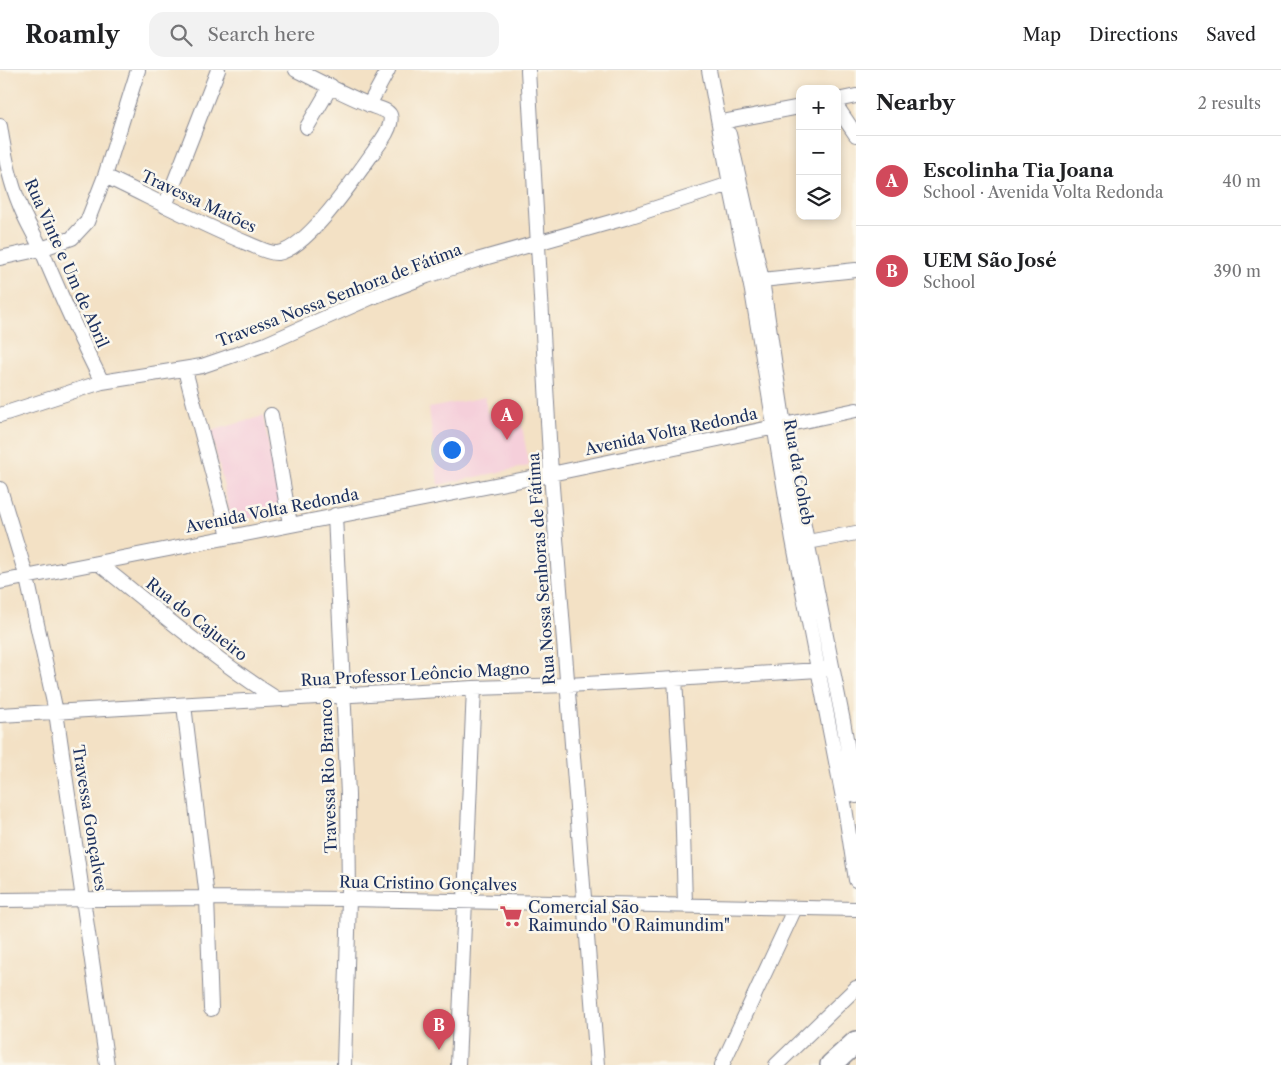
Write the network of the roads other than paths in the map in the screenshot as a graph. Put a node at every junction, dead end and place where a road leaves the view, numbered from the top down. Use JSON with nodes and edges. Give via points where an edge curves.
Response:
{"nodes":[{"id":1,"x":138,"y":70,"type":"edge"},
{"id":2,"x":218,"y":70,"type":"edge"},
{"id":3,"x":296,"y":70,"type":"edge"},
{"id":4,"x":388,"y":70,"type":"edge"},
{"id":5,"x":528,"y":70,"type":"edge"},
{"id":6,"x":709,"y":70,"type":"edge"},
{"id":7,"x":718,"y":70,"type":"edge"},
{"id":8,"x":331,"y":86,"type":"junction"},
{"id":9,"x":856,"y":96,"type":"edge"},
{"id":10,"x":841,"y":99,"type":"edge"},
{"id":11,"x":368,"y":105,"type":"junction"},
{"id":12,"x":796,"y":108,"type":"edge"},
{"id":13,"x":841,"y":113,"type":"edge"},
{"id":14,"x":727,"y":120,"type":"junction"},
{"id":15,"x":0,"y":126,"type":"edge"},
{"id":16,"x":306,"y":127,"type":"dead end"},
{"id":17,"x":856,"y":136,"type":"edge"},
{"id":18,"x":105,"y":176,"type":"junction"},
{"id":19,"x":730,"y":184,"type":"junction"},
{"id":20,"x":165,"y":206,"type":"junction"},
{"id":21,"x":538,"y":243,"type":"junction"},
{"id":22,"x":41,"y":248,"type":"junction"},
{"id":23,"x":0,"y":258,"type":"edge"},
{"id":24,"x":856,"y":270,"type":"edge"},
{"id":25,"x":762,"y":280,"type":"junction"},
{"id":26,"x":185,"y":370,"type":"junction"},
{"id":27,"x":102,"y":382,"type":"junction"},
{"id":28,"x":856,"y":410,"type":"edge"},
{"id":29,"x":0,"y":415,"type":"edge"},
{"id":30,"x":271,"y":415,"type":"dead end"},
{"id":31,"x":856,"y":419,"type":"edge"},
{"id":32,"x":780,"y":431,"type":"junction"},
{"id":33,"x":551,"y":474,"type":"junction"},
{"id":34,"x":0,"y":489,"type":"edge"},
{"id":35,"x":335,"y":515,"type":"junction"},
{"id":36,"x":290,"y":524,"type":"junction"},
{"id":37,"x":856,"y":533,"type":"edge"},
{"id":38,"x":229,"y":536,"type":"junction"},
{"id":39,"x":808,"y":542,"type":"junction"},
{"id":40,"x":98,"y":564,"type":"junction"},
{"id":41,"x":27,"y":578,"type":"junction"},
{"id":42,"x":0,"y":582,"type":"edge"},
{"id":43,"x":825,"y":668,"type":"junction"},
{"id":44,"x":675,"y":680,"type":"junction"},
{"id":45,"x":568,"y":685,"type":"junction"},
{"id":46,"x":474,"y":688,"type":"junction"},
{"id":47,"x":344,"y":696,"type":"junction"},
{"id":48,"x":278,"y":699,"type":"junction"},
{"id":49,"x":184,"y":705,"type":"junction"},
{"id":50,"x":56,"y":712,"type":"junction"},
{"id":51,"x":0,"y":715,"type":"edge"},
{"id":52,"x":855,"y":788,"type":"edge"},
{"id":53,"x":856,"y":880,"type":"edge"},
{"id":54,"x":207,"y":898,"type":"junction"},
{"id":55,"x":84,"y":899,"type":"junction"},
{"id":56,"x":349,"y":899,"type":"junction"},
{"id":57,"x":0,"y":900,"type":"edge"},
{"id":58,"x":466,"y":901,"type":"junction"},
{"id":59,"x":585,"y":903,"type":"junction"},
{"id":60,"x":685,"y":905,"type":"junction"},
{"id":61,"x":795,"y":908,"type":"junction"},
{"id":62,"x":856,"y":909,"type":"edge"},
{"id":63,"x":856,"y":988,"type":"edge"},
{"id":64,"x":211,"y":1009,"type":"dead end"},
{"id":65,"x":856,"y":1042,"type":"edge"},
{"id":66,"x":856,"y":1061,"type":"edge"},
{"id":67,"x":108,"y":1065,"type":"edge"},
{"id":68,"x":344,"y":1065,"type":"edge"},
{"id":69,"x":458,"y":1065,"type":"edge"},
{"id":70,"x":596,"y":1065,"type":"edge"},
{"id":71,"x":722,"y":1065,"type":"edge"},
{"id":72,"x":776,"y":1065,"type":"edge"},
{"id":73,"x":831,"y":1065,"type":"edge"},
{"id":74,"x":852,"y":1065,"type":"edge"}],
"edges":[{"from":1,"to":18,"type":"street"},
{"from":2,"to":20,"type":"street"},
{"from":3,"to":8,"type":"street"},
{"from":4,"to":11,"type":"street"},
{"from":5,"to":21,"type":"street","name":"Rua Nossa Senhoras de Fátima"},
{"from":6,"to":19,"type":"street","name":"Rua da Coheb"},
{"from":7,"to":14,"type":"street","name":"Rua da Coheb"},
{"from":8,"to":11,"type":"street"},
{"from":8,"to":16,"type":"street"},
{"from":9,"to":10,"type":"street"},
{"from":11,"to":20,"type":"street","name":"Travessa Matões","via":[[389,113],[387,132],[324,216],[302,240],[288,249],[279,253],[268,252]]},
{"from":12,"to":14,"type":"street"},
{"from":13,"to":17,"type":"street"},
{"from":14,"to":25,"type":"street","name":"Rua da Coheb"},
{"from":15,"to":22,"type":"street","name":"Rua Vinte e Um de Abril","via":[[13,189]]},
{"from":18,"to":20,"type":"street","name":"Travessa Matões"},
{"from":18,"to":22,"type":"street","via":[[87,222],[80,230],[72,238]]},
{"from":19,"to":21,"type":"street","name":"Travessa Nossa Senhora de Fátima"},
{"from":19,"to":32,"type":"street","name":"Rua da Coheb"},
{"from":21,"to":26,"type":"street","name":"Travessa Nossa Senhora de Fátima","via":[[426,276],[266,344]]},
{"from":21,"to":33,"type":"street","name":"Rua Nossa Senhoras de Fátima"},
{"from":22,"to":23,"type":"street"},
{"from":22,"to":27,"type":"street","name":"Rua Vinte e Um de Abril"},
{"from":24,"to":25,"type":"street"},
{"from":25,"to":32,"type":"street","name":"Rua da Coheb"},
{"from":26,"to":27,"type":"street","name":"Travessa Nossa Senhora de Fátima"},
{"from":26,"to":38,"type":"street"},
{"from":27,"to":29,"type":"street","name":"Travessa Nossa Senhora de Fátima"},
{"from":28,"to":32,"type":"street","name":"Avenida Volta Redonda"},
{"from":30,"to":36,"type":"street"},
{"from":31,"to":32,"type":"street","name":"Avenida Volta Redonda"},
{"from":32,"to":33,"type":"street","name":"Avenida Volta Redonda"},
{"from":32,"to":39,"type":"street","name":"Rua da Coheb"},
{"from":32,"to":43,"type":"street","name":"Rua da Coheb","via":[[793,540]]},
{"from":33,"to":35,"type":"street","name":"Avenida Volta Redonda"},
{"from":33,"to":45,"type":"street","name":"Rua Nossa Senhoras de Fátima"},
{"from":34,"to":41,"type":"street","name":"Travessa Gonçalves"},
{"from":35,"to":36,"type":"street","name":"Avenida Volta Redonda"},
{"from":35,"to":47,"type":"street","name":"Travessa Rio Branco"},
{"from":36,"to":38,"type":"street","name":"Avenida Volta Redonda"},
{"from":37,"to":39,"type":"street"},
{"from":38,"to":40,"type":"street","name":"Avenida Volta Redonda"},
{"from":39,"to":43,"type":"street","name":"Rua da Coheb"},
{"from":40,"to":41,"type":"street","name":"Avenida Volta Redonda"},
{"from":40,"to":48,"type":"street","name":"Rua do Cajueiro","via":[[196,642]]},
{"from":41,"to":42,"type":"street","name":"Avenida Volta Redonda"},
{"from":41,"to":50,"type":"street","name":"Travessa Gonçalves"},
{"from":43,"to":44,"type":"street","name":"Rua Professor Leôncio Magno"},
{"from":43,"to":52,"type":"street","name":"Rua da Coheb"},
{"from":43,"to":53,"type":"street","name":"Rua da Coheb","via":[[824,704]]},
{"from":44,"to":45,"type":"street","name":"Rua Professor Leôncio Magno"},
{"from":44,"to":60,"type":"street"},
{"from":45,"to":46,"type":"street","name":"Rua Professor Leôncio Magno"},
{"from":45,"to":59,"type":"street","name":"Rua Nossa Senhoras de Fátima"},
{"from":46,"to":47,"type":"street","name":"Rua Professor Leôncio Magno"},
{"from":46,"to":58,"type":"street"},
{"from":47,"to":48,"type":"street","name":"Rua Professor Leôncio Magno"},
{"from":47,"to":56,"type":"street","name":"Travessa Rio Branco"},
{"from":48,"to":49,"type":"street","name":"Rua Professor Leôncio Magno"},
{"from":49,"to":50,"type":"street","name":"Rua Professor Leôncio Magno"},
{"from":49,"to":54,"type":"street"},
{"from":50,"to":51,"type":"street","name":"Rua Professor Leôncio Magno"},
{"from":50,"to":55,"type":"street","name":"Travessa Gonçalves"},
{"from":54,"to":55,"type":"street","name":"Rua Cristino Gonçalves"},
{"from":54,"to":56,"type":"street","name":"Rua Cristino Gonçalves"},
{"from":54,"to":64,"type":"street"},
{"from":55,"to":57,"type":"street","name":"Rua Cristino Gonçalves"},
{"from":55,"to":67,"type":"street","name":"Travessa Gonçalves"},
{"from":56,"to":58,"type":"street","name":"Rua Cristino Gonçalves"},
{"from":56,"to":68,"type":"street","name":"Travessa Rio Branco"},
{"from":58,"to":59,"type":"street","name":"Rua Cristino Gonçalves"},
{"from":58,"to":69,"type":"street"},
{"from":59,"to":60,"type":"street","name":"Rua Cristino Gonçalves"},
{"from":59,"to":70,"type":"street","name":"Rua Nossa Senhoras de Fátima"},
{"from":60,"to":61,"type":"street","name":"Rua Cristino Gonçalves"},
{"from":61,"to":62,"type":"street","name":"Rua Cristino Gonçalves"},
{"from":61,"to":71,"type":"street"},
{"from":63,"to":72,"type":"street"},
{"from":65,"to":73,"type":"highway"},
{"from":66,"to":74,"type":"highway"}]}
